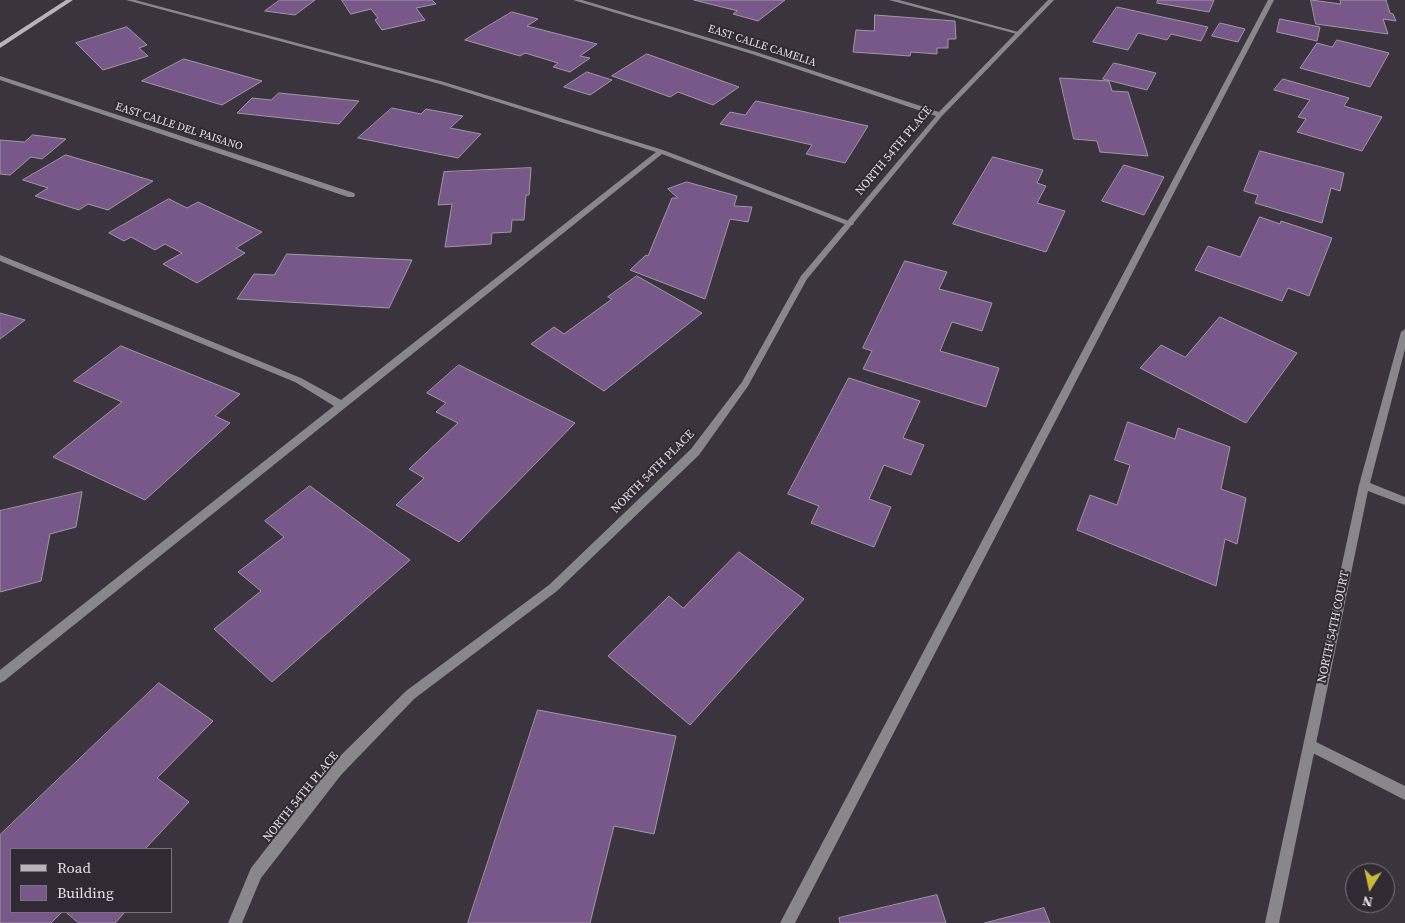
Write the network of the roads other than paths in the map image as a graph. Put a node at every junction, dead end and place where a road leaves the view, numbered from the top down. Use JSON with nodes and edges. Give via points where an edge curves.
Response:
{"nodes":[{"id":1,"x":70,"y":0,"type":"edge"},
{"id":2,"x":129,"y":0,"type":"edge"},
{"id":3,"x":576,"y":0,"type":"edge"},
{"id":4,"x":892,"y":0,"type":"edge"},
{"id":5,"x":1050,"y":0,"type":"edge"},
{"id":6,"x":1271,"y":0,"type":"edge"},
{"id":7,"x":1019,"y":33,"type":"junction"},
{"id":8,"x":0,"y":46,"type":"edge"},
{"id":9,"x":0,"y":78,"type":"edge"},
{"id":10,"x":940,"y":115,"type":"junction"},
{"id":11,"x":661,"y":151,"type":"junction"},
{"id":12,"x":352,"y":195,"type":"dead end"},
{"id":13,"x":850,"y":223,"type":"junction"},
{"id":14,"x":0,"y":258,"type":"edge"},
{"id":15,"x":1405,"y":332,"type":"edge"},
{"id":16,"x":342,"y":405,"type":"junction"},
{"id":17,"x":1364,"y":485,"type":"junction"},
{"id":18,"x":1405,"y":502,"type":"edge"},
{"id":19,"x":0,"y":677,"type":"edge"},
{"id":20,"x":1310,"y":745,"type":"junction"},
{"id":21,"x":1405,"y":793,"type":"edge"},
{"id":22,"x":235,"y":923,"type":"edge"},
{"id":23,"x":787,"y":923,"type":"edge"},
{"id":24,"x":1272,"y":923,"type":"edge"}],
"edges":[{"from":1,"to":8,"type":"main road"},
{"from":2,"to":11,"type":"street","via":[[442,83]]},
{"from":3,"to":10,"type":"street","name":"EAST CALLE CAMELIA","via":[[754,53]]},
{"from":4,"to":7,"type":"street"},
{"from":5,"to":7,"type":"street","name":"NORTH 54TH PLACE"},
{"from":6,"to":23,"type":"street"},
{"from":7,"to":10,"type":"street","name":"NORTH 54TH PLACE"},
{"from":9,"to":12,"type":"street","name":"EAST CALLE DEL PAISANO"},
{"from":10,"to":13,"type":"street","name":"NORTH 54TH PLACE"},
{"from":11,"to":13,"type":"street"},
{"from":11,"to":16,"type":"street"},
{"from":13,"to":22,"type":"street","name":"NORTH 54TH PLACE","via":[[804,278],[745,384],[695,452],[553,588],[410,695],[336,770],[256,873]]},
{"from":14,"to":16,"type":"street","via":[[298,380]]},
{"from":15,"to":17,"type":"street","name":"NORTH 54TH COURT"},
{"from":16,"to":19,"type":"street"},
{"from":17,"to":18,"type":"street"},
{"from":17,"to":20,"type":"street","name":"NORTH 54TH COURT"},
{"from":20,"to":21,"type":"street"},
{"from":20,"to":24,"type":"street","name":"NORTH 54TH COURT"}]}
